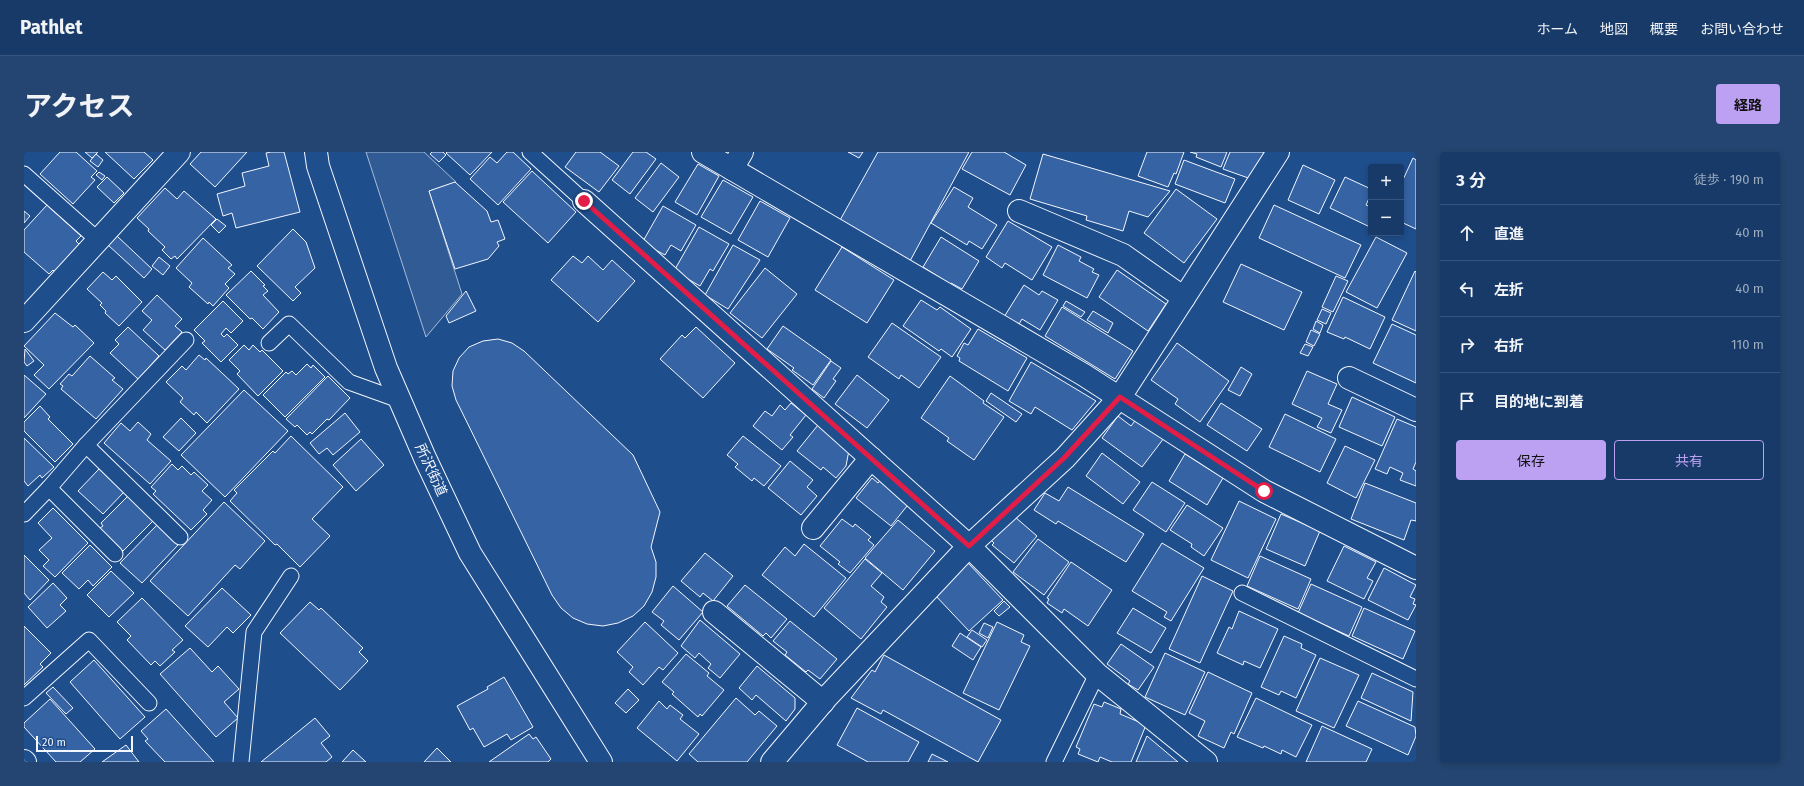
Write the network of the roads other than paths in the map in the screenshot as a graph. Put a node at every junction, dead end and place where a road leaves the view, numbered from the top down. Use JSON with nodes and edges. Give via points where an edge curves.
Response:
{"nodes":[{"id":1,"x":316,"y":152,"type":"edge"},
{"id":2,"x":530,"y":152,"type":"edge"},
{"id":3,"x":703,"y":152,"type":"edge"},
{"id":4,"x":1278,"y":152,"type":"edge"},
{"id":5,"x":170,"y":155,"type":"edge"},
{"id":6,"x":737,"y":160,"type":"edge"},
{"id":7,"x":24,"y":174,"type":"edge"},
{"id":8,"x":584,"y":201,"type":"joint"},
{"id":9,"x":1019,"y":211,"type":"dead end"},
{"id":10,"x":98,"y":240,"type":"junction"},
{"id":11,"x":1184,"y":298,"type":"junction"},
{"id":12,"x":24,"y":320,"type":"edge"},
{"id":13,"x":186,"y":340,"type":"dead end"},
{"id":14,"x":269,"y":344,"type":"dead end"},
{"id":15,"x":1349,"y":378,"type":"dead end"},
{"id":16,"x":1120,"y":397,"type":"junction"},
{"id":17,"x":399,"y":400,"type":"junction"},
{"id":18,"x":1416,"y":410,"type":"edge"},
{"id":19,"x":86,"y":444,"type":"junction"},
{"id":20,"x":871,"y":458,"type":"junction"},
{"id":21,"x":49,"y":488,"type":"junction"},
{"id":22,"x":24,"y":514,"type":"edge"},
{"id":23,"x":812,"y":528,"type":"dead end"},
{"id":24,"x":180,"y":537,"type":"dead end"},
{"id":25,"x":969,"y":546,"type":"junction"},
{"id":26,"x":115,"y":554,"type":"dead end"},
{"id":27,"x":1416,"y":568,"type":"edge"},
{"id":28,"x":291,"y":576,"type":"dead end"},
{"id":29,"x":1242,"y":593,"type":"dead end"},
{"id":30,"x":714,"y":612,"type":"dead end"},
{"id":31,"x":1097,"y":674,"type":"junction"},
{"id":32,"x":1416,"y":679,"type":"edge"},
{"id":33,"x":24,"y":698,"type":"edge"},
{"id":34,"x":823,"y":702,"type":"junction"},
{"id":35,"x":149,"y":703,"type":"dead end"},
{"id":36,"x":241,"y":762,"type":"edge"},
{"id":37,"x":601,"y":762,"type":"edge"},
{"id":38,"x":772,"y":762,"type":"edge"},
{"id":39,"x":1054,"y":762,"type":"edge"},
{"id":40,"x":1206,"y":762,"type":"edge"}],
"edges":[{"from":1,"to":17,"type":"street","name":"所沢街道","via":[[318,166]]},
{"from":2,"to":8,"type":"lane"},
{"from":3,"to":6,"type":"street"},
{"from":4,"to":11,"type":"street"},
{"from":5,"to":10,"type":"street"},
{"from":6,"to":16,"type":"street"},
{"from":7,"to":10,"type":"lane"},
{"from":8,"to":20,"type":"street"},
{"from":9,"to":11,"type":"street","via":[[1123,255]]},
{"from":10,"to":12,"type":"street"},
{"from":11,"to":16,"type":"street"},
{"from":13,"to":19,"type":"lane"},
{"from":14,"to":17,"type":"lane","via":[[289,324],[349,382]]},
{"from":15,"to":18,"type":"street"},
{"from":16,"to":25,"type":"street","via":[[1064,458]]},
{"from":16,"to":27,"type":"street","via":[[1264,491]]},
{"from":17,"to":37,"type":"street","name":"所沢街道","via":[[470,553]]},
{"from":19,"to":21,"type":"lane"},
{"from":19,"to":24,"type":"lane"},
{"from":20,"to":23,"type":"street"},
{"from":20,"to":25,"type":"street"},
{"from":21,"to":22,"type":"lane"},
{"from":21,"to":26,"type":"lane"},
{"from":25,"to":31,"type":"street"},
{"from":25,"to":34,"type":"street"},
{"from":28,"to":36,"type":"lane","via":[[254,632]]},
{"from":29,"to":32,"type":"lane"},
{"from":30,"to":34,"type":"street"},
{"from":31,"to":39,"type":"lane"},
{"from":31,"to":40,"type":"street"},
{"from":33,"to":35,"type":"lane","via":[[89,640]]},
{"from":34,"to":38,"type":"street"}]}
